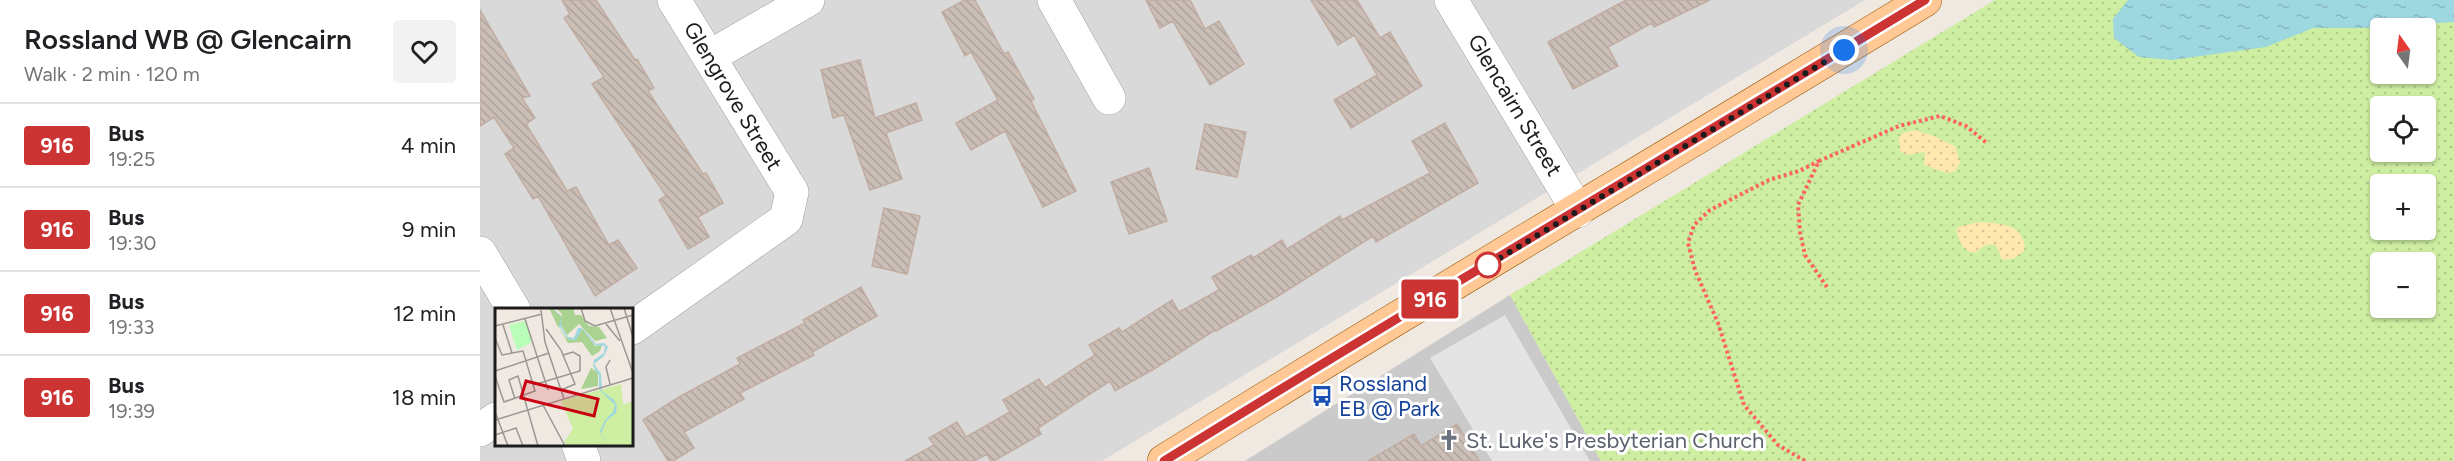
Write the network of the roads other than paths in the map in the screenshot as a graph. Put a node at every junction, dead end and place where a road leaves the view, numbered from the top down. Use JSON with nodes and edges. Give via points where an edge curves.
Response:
{"nodes":[{"id":1,"x":674,"y":0,"type":"edge"},
{"id":2,"x":808,"y":0,"type":"edge"},
{"id":3,"x":1054,"y":0,"type":"edge"},
{"id":4,"x":1925,"y":0,"type":"edge"},
{"id":5,"x":1457,"y":2,"type":"edge"},
{"id":6,"x":709,"y":57,"type":"junction"},
{"id":7,"x":1109,"y":98,"type":"dead end"},
{"id":8,"x":1578,"y":211,"type":"junction"},
{"id":9,"x":480,"y":253,"type":"edge"},
{"id":10,"x":513,"y":308,"type":"edge"},
{"id":11,"x":633,"y":327,"type":"edge"},
{"id":12,"x":495,"y":420,"type":"edge"},
{"id":13,"x":480,"y":430,"type":"edge"},
{"id":14,"x":579,"y":446,"type":"edge"},
{"id":15,"x":584,"y":461,"type":"edge"},
{"id":16,"x":1164,"y":461,"type":"edge"}],
"edges":[{"from":1,"to":6,"type":"street","name":"Glengrove Street"},
{"from":2,"to":6,"type":"street"},
{"from":3,"to":7,"type":"street"},
{"from":4,"to":8,"type":"main road"},
{"from":5,"to":8,"type":"street","name":"Glencairn Street"},
{"from":6,"to":11,"type":"street","name":"Glengrove Street","via":[[792,192],[786,219]]},
{"from":8,"to":16,"type":"main road"},
{"from":9,"to":10,"type":"street"},
{"from":12,"to":13,"type":"street"},
{"from":14,"to":15,"type":"street"}]}
